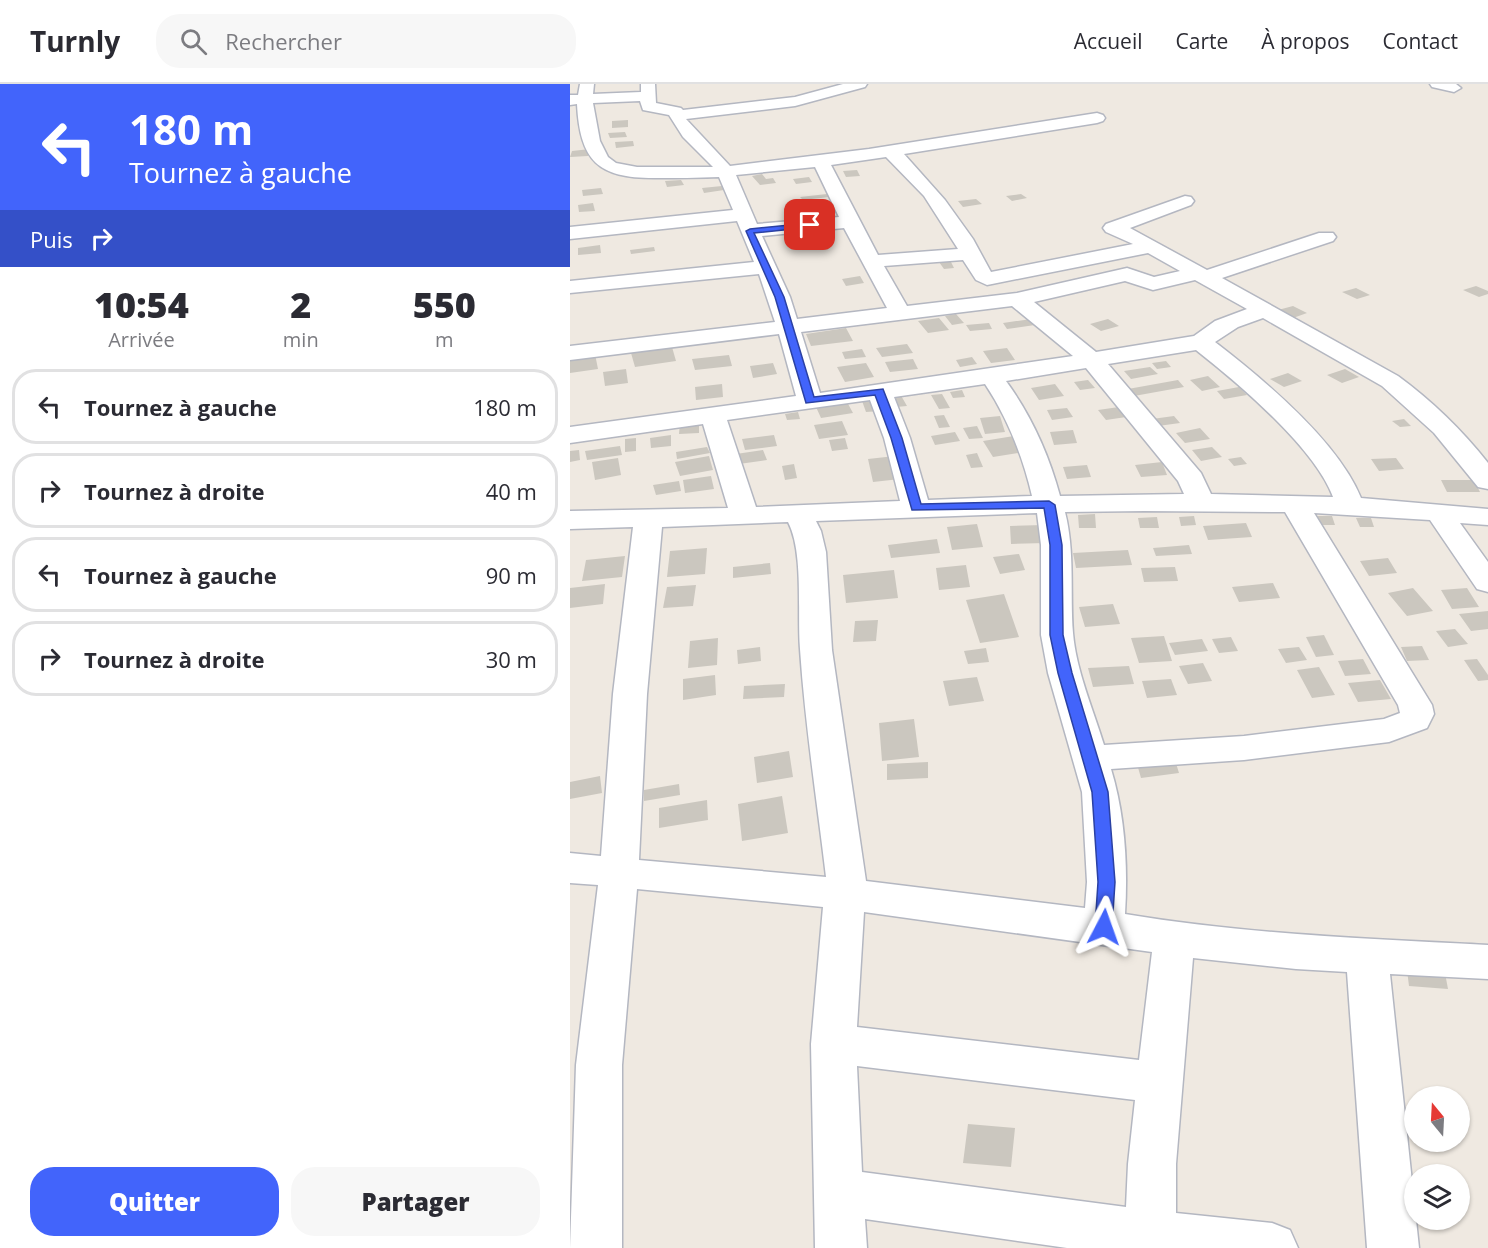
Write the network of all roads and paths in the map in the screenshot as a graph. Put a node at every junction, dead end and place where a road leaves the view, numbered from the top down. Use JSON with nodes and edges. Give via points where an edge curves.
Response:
{"nodes":[{"id":1,"x":860,"y":84,"type":"edge"},
{"id":2,"x":1437,"y":84,"type":"edge"},
{"id":3,"x":1454,"y":88,"type":"dead end"},
{"id":4,"x":648,"y":90,"type":"edge"},
{"id":5,"x":581,"y":94,"type":"edge"},
{"id":6,"x":676,"y":116,"type":"junction"},
{"id":7,"x":1097,"y":118,"type":"dead end"},
{"id":8,"x":1006,"y":121,"type":"dead end"},
{"id":9,"x":891,"y":152,"type":"junction"},
{"id":10,"x":820,"y":161,"type":"junction"},
{"id":11,"x":722,"y":167,"type":"junction"},
{"id":12,"x":1185,"y":201,"type":"dead end"},
{"id":13,"x":850,"y":222,"type":"junction"},
{"id":14,"x":746,"y":223,"type":"junction"},
{"id":15,"x":570,"y":233,"type":"edge"},
{"id":16,"x":1326,"y":237,"type":"dead end"},
{"id":17,"x":1149,"y":247,"type":"junction"},
{"id":18,"x":969,"y":254,"type":"junction"},
{"id":19,"x":873,"y":261,"type":"junction"},
{"id":20,"x":765,"y":267,"type":"junction"},
{"id":21,"x":1200,"y":275,"type":"junction"},
{"id":22,"x":570,"y":287,"type":"edge"},
{"id":23,"x":1017,"y":299,"type":"junction"},
{"id":24,"x":1264,"y":311,"type":"junction"},
{"id":25,"x":900,"y":313,"type":"junction"},
{"id":26,"x":787,"y":327,"type":"junction"},
{"id":27,"x":1201,"y":342,"type":"junction"},
{"id":28,"x":570,"y":353,"type":"edge"},
{"id":29,"x":1092,"y":360,"type":"junction"},
{"id":30,"x":992,"y":376,"type":"junction"},
{"id":31,"x":879,"y":391,"type":"junction"},
{"id":32,"x":810,"y":401,"type":"junction"},
{"id":33,"x":713,"y":415,"type":"junction"},
{"id":34,"x":570,"y":435,"type":"edge"},
{"id":35,"x":1488,"y":482,"type":"edge"},
{"id":36,"x":1201,"y":502,"type":"junction"},
{"id":37,"x":1294,"y":503,"type":"junction"},
{"id":38,"x":1049,"y":505,"type":"junction"},
{"id":39,"x":1350,"y":505,"type":"junction"},
{"id":40,"x":916,"y":508,"type":"junction"},
{"id":41,"x":1438,"y":512,"type":"junction"},
{"id":42,"x":797,"y":513,"type":"junction"},
{"id":43,"x":744,"y":514,"type":"junction"},
{"id":44,"x":1488,"y":517,"type":"edge"},
{"id":45,"x":648,"y":519,"type":"junction"},
{"id":46,"x":570,"y":520,"type":"edge"},
{"id":47,"x":1488,"y":583,"type":"edge"},
{"id":48,"x":1092,"y":758,"type":"junction"},
{"id":49,"x":570,"y":868,"type":"edge"},
{"id":50,"x":620,"y":873,"type":"junction"},
{"id":51,"x":845,"y":894,"type":"junction"},
{"id":52,"x":1104,"y":927,"type":"junction"},
{"id":53,"x":1174,"y":939,"type":"junction"},
{"id":54,"x":1367,"y":956,"type":"junction"},
{"id":55,"x":1488,"y":962,"type":"edge"},
{"id":56,"x":833,"y":1044,"type":"junction"},
{"id":57,"x":1158,"y":1083,"type":"junction"},
{"id":58,"x":840,"y":1192,"type":"junction"},
{"id":59,"x":1150,"y":1242,"type":"edge"},
{"id":60,"x":596,"y":1248,"type":"edge"},
{"id":61,"x":841,"y":1248,"type":"edge"},
{"id":62,"x":1272,"y":1248,"type":"edge"},
{"id":63,"x":1393,"y":1248,"type":"edge"}],
"edges":[{"from":1,"to":6,"type":"street","via":[[795,100]]},
{"from":2,"to":3,"type":"street"},
{"from":4,"to":5,"type":"street"},
{"from":4,"to":6,"type":"street","via":[[648,107],[674,109]]},
{"from":5,"to":11,"type":"street","via":[[589,134],[600,158],[610,167],[639,172]]},
{"from":6,"to":11,"type":"street"},
{"from":7,"to":9,"type":"street"},
{"from":8,"to":11,"type":"street"},
{"from":9,"to":10,"type":"street"},
{"from":9,"to":18,"type":"street","via":[[933,198],[965,242]]},
{"from":10,"to":11,"type":"street"},
{"from":10,"to":13,"type":"street"},
{"from":11,"to":14,"type":"street"},
{"from":12,"to":17,"type":"street","via":[[1113,227]]},
{"from":13,"to":14,"type":"street"},
{"from":13,"to":19,"type":"street"},
{"from":14,"to":15,"type":"street"},
{"from":14,"to":20,"type":"street"},
{"from":16,"to":21,"type":"street","via":[[1255,262]]},
{"from":17,"to":18,"type":"street","via":[[993,279],[984,278]]},
{"from":17,"to":21,"type":"street"},
{"from":18,"to":19,"type":"street"},
{"from":19,"to":25,"type":"street"},
{"from":20,"to":22,"type":"street"},
{"from":20,"to":26,"type":"street"},
{"from":21,"to":23,"type":"street","via":[[1153,284],[1127,274]]},
{"from":21,"to":24,"type":"street"},
{"from":23,"to":25,"type":"street"},
{"from":23,"to":29,"type":"street"},
{"from":24,"to":27,"type":"street","via":[[1230,321]]},
{"from":24,"to":35,"type":"street","via":[[1366,366],[1416,400]]},
{"from":25,"to":26,"type":"street"},
{"from":26,"to":28,"type":"street"},
{"from":26,"to":32,"type":"street"},
{"from":27,"to":29,"type":"street"},
{"from":27,"to":39,"type":"street","via":[[1249,380],[1318,450],[1344,486]]},
{"from":29,"to":30,"type":"street"},
{"from":29,"to":36,"type":"street","via":[[1191,480]]},
{"from":30,"to":31,"type":"street"},
{"from":30,"to":38,"type":"street","via":[[1038,465]]},
{"from":31,"to":32,"type":"street"},
{"from":31,"to":40,"type":"street"},
{"from":32,"to":33,"type":"street"},
{"from":33,"to":34,"type":"street"},
{"from":33,"to":43,"type":"street"},
{"from":36,"to":37,"type":"street"},
{"from":36,"to":38,"type":"street"},
{"from":37,"to":39,"type":"street"},
{"from":37,"to":48,"type":"street","via":[[1415,705],[1414,720],[1389,730],[1244,748]]},
{"from":38,"to":40,"type":"street"},
{"from":38,"to":48,"type":"street","via":[[1056,545],[1057,635]]},
{"from":39,"to":41,"type":"street"},
{"from":40,"to":42,"type":"street"},
{"from":41,"to":44,"type":"street"},
{"from":41,"to":47,"type":"street"},
{"from":42,"to":43,"type":"street"},
{"from":42,"to":51,"type":"street","via":[[807,531],[811,552],[816,650]]},
{"from":43,"to":45,"type":"street"},
{"from":45,"to":46,"type":"street"},
{"from":45,"to":50,"type":"street","via":[[630,694]]},
{"from":48,"to":52,"type":"street","via":[[1104,827]]},
{"from":49,"to":50,"type":"street"},
{"from":50,"to":51,"type":"street"},
{"from":50,"to":60,"type":"street","via":[[599,1065]]},
{"from":51,"to":52,"type":"street"},
{"from":51,"to":56,"type":"street"},
{"from":52,"to":53,"type":"street"},
{"from":53,"to":54,"type":"street"},
{"from":53,"to":57,"type":"street"},
{"from":54,"to":55,"type":"street"},
{"from":54,"to":63,"type":"street"},
{"from":56,"to":57,"type":"street"},
{"from":56,"to":58,"type":"street"},
{"from":57,"to":59,"type":"street"},
{"from":58,"to":59,"type":"street"},
{"from":58,"to":61,"type":"street"},
{"from":59,"to":62,"type":"street"}]}
